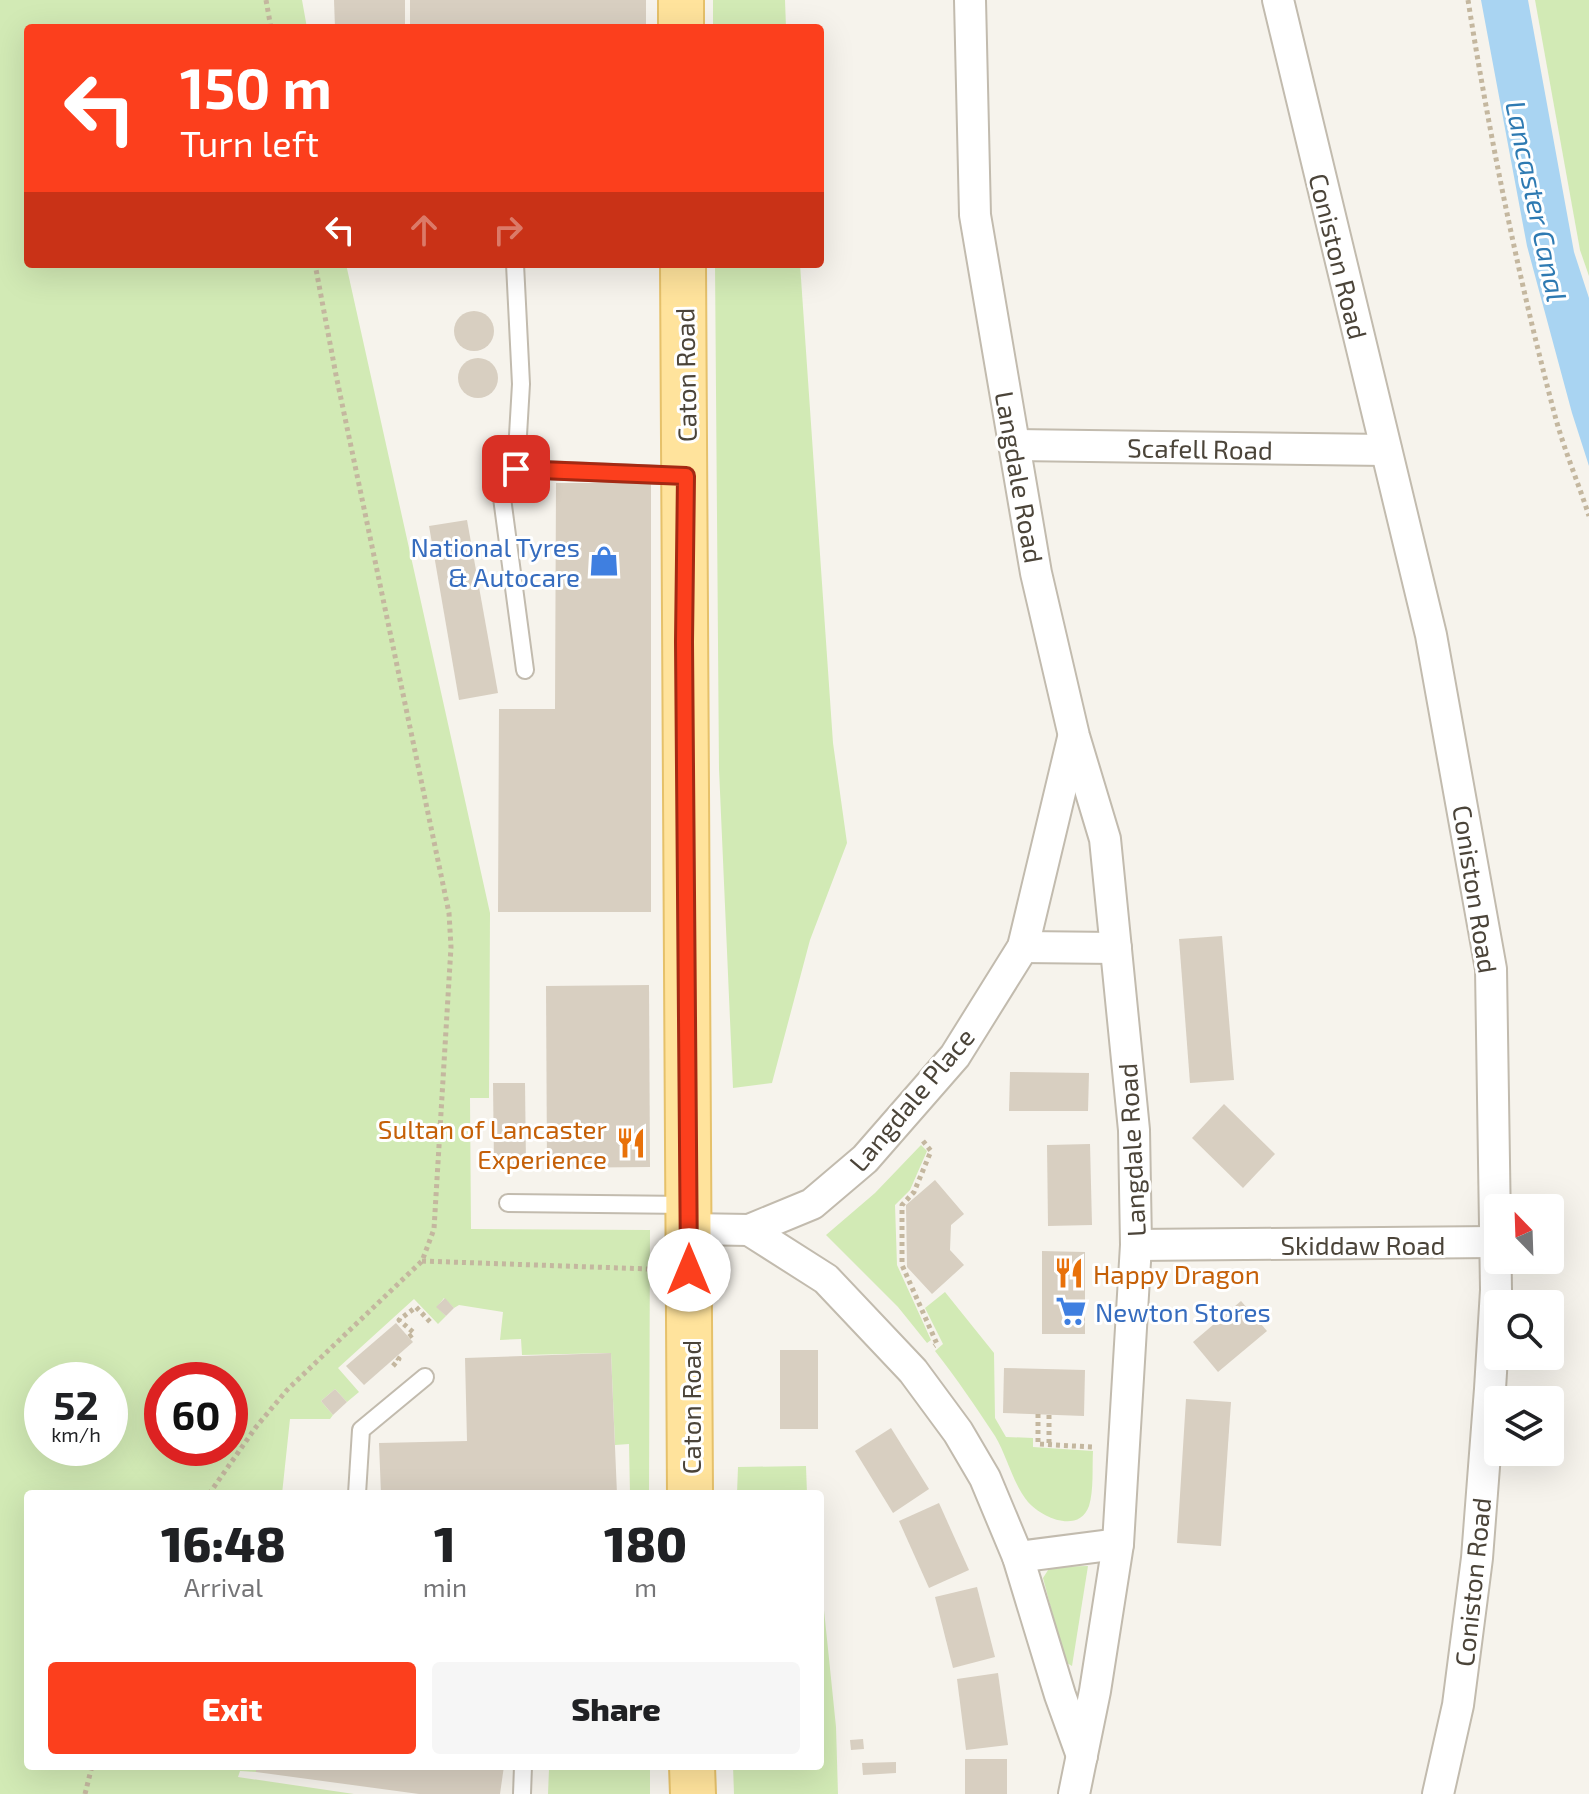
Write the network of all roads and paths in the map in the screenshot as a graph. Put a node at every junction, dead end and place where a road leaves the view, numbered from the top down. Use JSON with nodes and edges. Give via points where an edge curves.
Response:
{"nodes":[{"id":1,"x":266,"y":0,"type":"edge"},
{"id":2,"x":681,"y":0,"type":"edge"},
{"id":3,"x":970,"y":0,"type":"edge"},
{"id":4,"x":1278,"y":0,"type":"edge"},
{"id":5,"x":1468,"y":0,"type":"edge"},
{"id":6,"x":270,"y":24,"type":"edge"},
{"id":7,"x":681,"y":24,"type":"edge"},
{"id":8,"x":316,"y":268,"type":"edge"},
{"id":9,"x":515,"y":268,"type":"edge"},
{"id":10,"x":683,"y":268,"type":"edge"},
{"id":11,"x":1014,"y":445,"type":"junction"},
{"id":12,"x":1386,"y":450,"type":"junction"},
{"id":13,"x":516,"y":469,"type":"junction"},
{"id":14,"x":686,"y":476,"type":"junction"},
{"id":15,"x":1589,"y":516,"type":"edge"},
{"id":16,"x":525,"y":670,"type":"dead end"},
{"id":17,"x":1074,"y":736,"type":"junction"},
{"id":18,"x":1023,"y":947,"type":"junction"},
{"id":19,"x":1116,"y":948,"type":"junction"},
{"id":20,"x":924,"y":1143,"type":"dead end"},
{"id":21,"x":1493,"y":1194,"type":"edge"},
{"id":22,"x":508,"y":1203,"type":"dead end"},
{"id":23,"x":689,"y":1217,"type":"junction"},
{"id":24,"x":749,"y":1230,"type":"junction"},
{"id":25,"x":1484,"y":1242,"type":"edge"},
{"id":26,"x":1136,"y":1245,"type":"junction"},
{"id":27,"x":422,"y":1261,"type":"junction"},
{"id":28,"x":656,"y":1269,"type":"dead end"},
{"id":29,"x":1495,"y":1274,"type":"edge"},
{"id":30,"x":432,"y":1324,"type":"dead end"},
{"id":31,"x":409,"y":1337,"type":"dead end"},
{"id":32,"x":937,"y":1344,"type":"dead end"},
{"id":33,"x":425,"y":1377,"type":"dead end"},
{"id":34,"x":1038,"y":1414,"type":"dead end"},
{"id":35,"x":1049,"y":1415,"type":"dead end"},
{"id":36,"x":1049,"y":1444,"type":"junction"},
{"id":37,"x":1101,"y":1448,"type":"dead end"},
{"id":38,"x":212,"y":1490,"type":"edge"},
{"id":39,"x":357,"y":1490,"type":"edge"},
{"id":40,"x":690,"y":1490,"type":"edge"},
{"id":41,"x":1118,"y":1544,"type":"junction"},
{"id":42,"x":1018,"y":1557,"type":"junction"},
{"id":43,"x":1083,"y":1757,"type":"junction"},
{"id":44,"x":91,"y":1770,"type":"edge"},
{"id":45,"x":523,"y":1770,"type":"edge"},
{"id":46,"x":692,"y":1770,"type":"edge"},
{"id":47,"x":85,"y":1794,"type":"edge"},
{"id":48,"x":522,"y":1794,"type":"edge"},
{"id":49,"x":693,"y":1794,"type":"edge"},
{"id":50,"x":1074,"y":1794,"type":"edge"},
{"id":51,"x":1438,"y":1794,"type":"edge"}],
"edges":[{"from":1,"to":6,"type":"path"},
{"from":2,"to":7,"type":"main road"},
{"from":3,"to":11,"type":"street","name":"Langdale Road","via":[[975,215]]},
{"from":4,"to":12,"type":"street","name":"Coniston Road"},
{"from":5,"to":15,"type":"path","via":[[1515,249],[1555,415]]},
{"from":8,"to":27,"type":"path","via":[[449,913],[434,1229]]},
{"from":9,"to":13,"type":"lane","via":[[521,384]]},
{"from":10,"to":14,"type":"main road","name":"Caton Road"},
{"from":11,"to":12,"type":"street","name":"Scafell Road"},
{"from":11,"to":17,"type":"street","name":"Langdale Road","via":[[1036,573]]},
{"from":12,"to":21,"type":"street","name":"Coniston Road","via":[[1431,635],[1491,969]]},
{"from":13,"to":14,"type":"lane"},
{"from":13,"to":16,"type":"lane","via":[[498,468]]},
{"from":14,"to":23,"type":"main road","name":"Caton Road"},
{"from":17,"to":18,"type":"street","name":"Langdale Place"},
{"from":17,"to":19,"type":"street","name":"Langdale Road","via":[[1105,839]]},
{"from":18,"to":19,"type":"street"},
{"from":18,"to":24,"type":"street","name":"Langdale Place","via":[[955,1056],[865,1159],[812,1204]]},
{"from":19,"to":26,"type":"street","name":"Langdale Road","via":[[1134,1130]]},
{"from":20,"to":32,"type":"path","via":[[931,1151],[914,1192],[902,1205],[902,1265]]},
{"from":22,"to":23,"type":"lane"},
{"from":23,"to":24,"type":"street","name":"Langdale Place"},
{"from":23,"to":40,"type":"main road","name":"Caton Road"},
{"from":24,"to":42,"type":"street","via":[[826,1279],[913,1371],[985,1478]]},
{"from":25,"to":26,"type":"street","name":"Skiddaw Road"},
{"from":26,"to":41,"type":"street","name":"Langdale Road"},
{"from":27,"to":28,"type":"path"},
{"from":27,"to":38,"type":"path","via":[[287,1390]]},
{"from":29,"to":51,"type":"street","name":"Coniston Road","via":[[1477,1558],[1458,1705]]},
{"from":30,"to":31,"type":"path","via":[[416,1307],[399,1320],[414,1333]]},
{"from":33,"to":39,"type":"lane","via":[[361,1430]]},
{"from":34,"to":36,"type":"path","via":[[1038,1444]]},
{"from":35,"to":36,"type":"path"},
{"from":36,"to":37,"type":"path"},
{"from":41,"to":42,"type":"street"},
{"from":41,"to":43,"type":"street","name":"Langdale Road"},
{"from":42,"to":43,"type":"street"},
{"from":43,"to":50,"type":"street","name":"Langdale Road"},
{"from":44,"to":47,"type":"path"},
{"from":45,"to":48,"type":"lane"},
{"from":46,"to":49,"type":"main road"}]}
